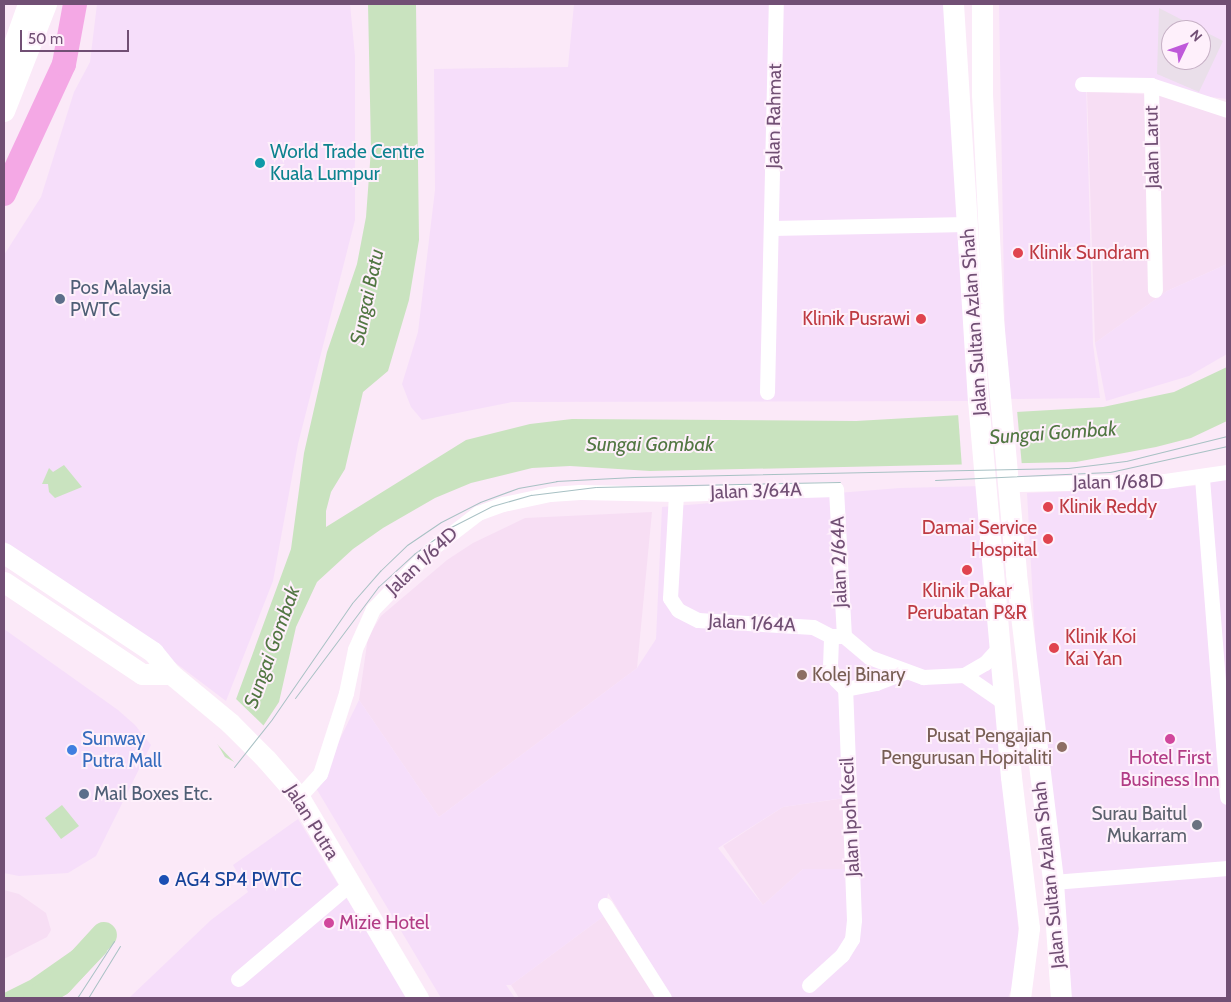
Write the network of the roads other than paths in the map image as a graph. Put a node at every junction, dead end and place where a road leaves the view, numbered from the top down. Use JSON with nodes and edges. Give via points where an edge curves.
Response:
{"nodes":[{"id":1,"x":28,"y":4,"type":"edge"},
{"id":2,"x":46,"y":4,"type":"edge"},
{"id":3,"x":74,"y":4,"type":"edge"},
{"id":4,"x":776,"y":4,"type":"edge"},
{"id":5,"x":953,"y":4,"type":"edge"},
{"id":6,"x":982,"y":4,"type":"edge"},
{"id":7,"x":4,"y":71,"type":"edge"},
{"id":8,"x":1082,"y":84,"type":"dead end"},
{"id":9,"x":1151,"y":85,"type":"junction"},
{"id":10,"x":1227,"y":110,"type":"edge"},
{"id":11,"x":4,"y":111,"type":"edge"},
{"id":12,"x":4,"y":194,"type":"edge"},
{"id":13,"x":967,"y":224,"type":"junction"},
{"id":14,"x":772,"y":228,"type":"junction"},
{"id":15,"x":1155,"y":290,"type":"dead end"},
{"id":16,"x":767,"y":392,"type":"dead end"},
{"id":17,"x":1227,"y":472,"type":"edge"},
{"id":18,"x":1202,"y":478,"type":"junction"},
{"id":19,"x":1010,"y":488,"type":"junction"},
{"id":20,"x":836,"y":489,"type":"joint"},
{"id":21,"x":676,"y":494,"type":"junction"},
{"id":22,"x":4,"y":553,"type":"edge"},
{"id":23,"x":4,"y":582,"type":"edge"},
{"id":24,"x":838,"y":636,"type":"junction"},
{"id":25,"x":1001,"y":645,"type":"junction"},
{"id":26,"x":904,"y":672,"type":"junction"},
{"id":27,"x":171,"y":674,"type":"junction"},
{"id":28,"x":964,"y":675,"type":"junction"},
{"id":29,"x":845,"y":689,"type":"junction"},
{"id":30,"x":1006,"y":704,"type":"junction"},
{"id":31,"x":299,"y":797,"type":"junction"},
{"id":32,"x":1227,"y":797,"type":"edge"},
{"id":33,"x":1227,"y":868,"type":"edge"},
{"id":34,"x":1053,"y":882,"type":"junction"},
{"id":35,"x":350,"y":884,"type":"junction"},
{"id":36,"x":605,"y":905,"type":"dead end"},
{"id":37,"x":238,"y":979,"type":"dead end"},
{"id":38,"x":809,"y":985,"type":"dead end"},
{"id":39,"x":418,"y":998,"type":"edge"},
{"id":40,"x":664,"y":998,"type":"edge"},
{"id":41,"x":1020,"y":998,"type":"edge"},
{"id":42,"x":1061,"y":998,"type":"edge"}],
"edges":[{"from":1,"to":7,"type":"main road"},
{"from":2,"to":11,"type":"main road"},
{"from":3,"to":12,"type":"main road","via":[[64,64]]},
{"from":4,"to":14,"type":"street","name":"Jalan Rahmat"},
{"from":5,"to":13,"type":"main road","name":"Jalan Sultan Azlan Shah"},
{"from":6,"to":19,"type":"main road","name":"Jalan Sultan Azlan Shah","via":[[983,134],[1000,395]]},
{"from":8,"to":9,"type":"street"},
{"from":9,"to":10,"type":"street","name":"Jalan Larut"},
{"from":9,"to":15,"type":"street","name":"Jalan Larut"},
{"from":13,"to":14,"type":"street"},
{"from":13,"to":25,"type":"main road","name":"Jalan Sultan Azlan Shah","via":[[978,400]]},
{"from":14,"to":16,"type":"street","name":"Jalan Rahmat"},
{"from":17,"to":18,"type":"street","name":"Jalan 1/68D"},
{"from":18,"to":19,"type":"street","name":"Jalan 1/68D","via":[[1018,484]]},
{"from":18,"to":32,"type":"street"},
{"from":19,"to":34,"type":"main road","name":"Jalan Sultan Azlan Shah","via":[[1027,671]]},
{"from":20,"to":21,"type":"street","name":"Jalan 3/64A"},
{"from":20,"to":24,"type":"street","name":"Jalan 2/64A"},
{"from":21,"to":24,"type":"street","name":"Jalan 1/64A","via":[[670,598],[678,610],[698,620],[813,627]]},
{"from":21,"to":31,"type":"street","name":"Jalan 1/64D","via":[[580,492],[522,499],[478,513],[430,550],[398,580],[365,622],[320,774]]},
{"from":22,"to":27,"type":"main road","name":"Jalan Putra","via":[[130,635],[153,652]]},
{"from":23,"to":27,"type":"main road","via":[[142,674]]},
{"from":24,"to":26,"type":"street","name":"Jalan 1/64A","via":[[869,657]]},
{"from":24,"to":29,"type":"street","via":[[830,667]]},
{"from":25,"to":28,"type":"street","name":"Jalan 1/64A","via":[[985,663]]},
{"from":25,"to":30,"type":"main road","name":"Jalan Sultan Azlan Shah"},
{"from":26,"to":28,"type":"street","name":"Jalan 1/64A","via":[[923,677]]},
{"from":26,"to":29,"type":"street","via":[[876,683]]},
{"from":27,"to":31,"type":"main road","name":"Jalan Putra","via":[[201,698]]},
{"from":28,"to":30,"type":"street"},
{"from":29,"to":38,"type":"street","name":"Jalan Ipoh Kecil","via":[[853,859],[852,939],[842,955]]},
{"from":30,"to":41,"type":"main road","name":"Jalan Sultan Azlan Shah","via":[[1029,928]]},
{"from":31,"to":35,"type":"main road","name":"Jalan Putra"},
{"from":33,"to":34,"type":"street"},
{"from":34,"to":42,"type":"main road","name":"Jalan Sultan Azlan Shah"},
{"from":35,"to":37,"type":"street"},
{"from":35,"to":39,"type":"main road","name":"Jalan Putra"},
{"from":36,"to":40,"type":"street"}]}
